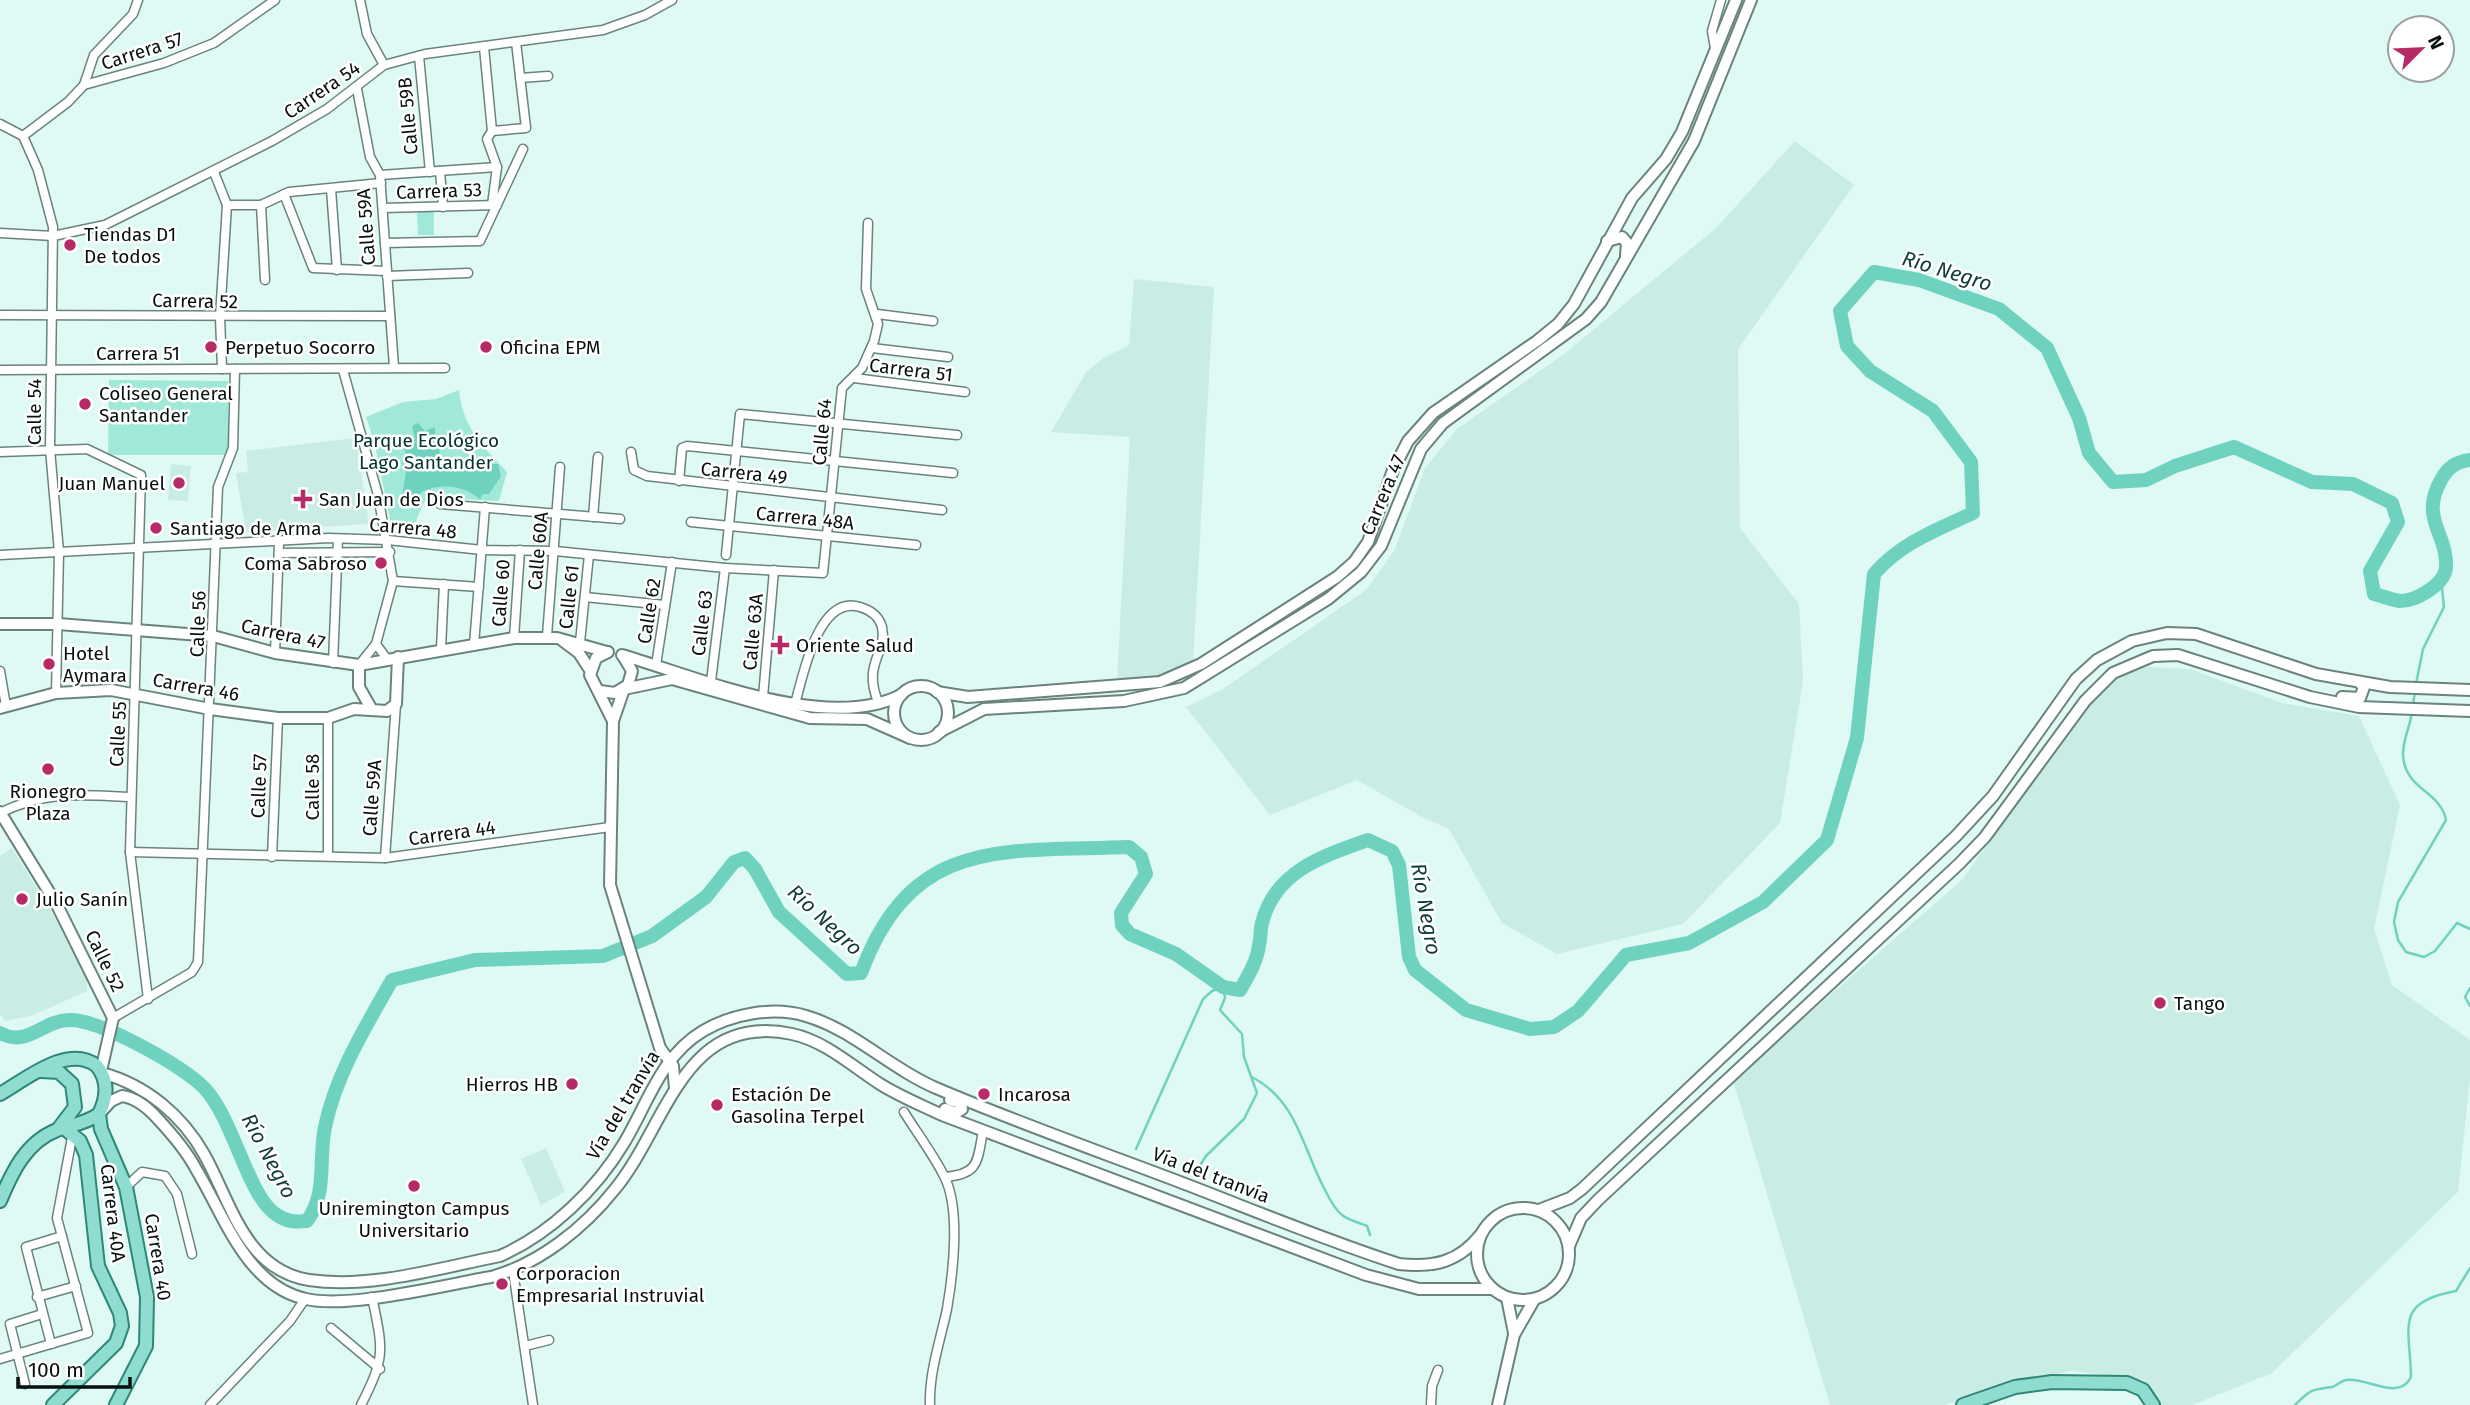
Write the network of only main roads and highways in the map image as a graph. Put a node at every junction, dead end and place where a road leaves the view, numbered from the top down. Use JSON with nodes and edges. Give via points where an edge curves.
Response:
{"nodes":[{"id":1,"x":1736,"y":0,"type":"edge"},
{"id":2,"x":1751,"y":0,"type":"edge"},
{"id":3,"x":1605,"y":243,"type":"junction"},
{"id":4,"x":1626,"y":258,"type":"junction"},
{"id":5,"x":0,"y":624,"type":"edge"},
{"id":6,"x":552,"y":637,"type":"junction"},
{"id":7,"x":607,"y":652,"type":"junction"},
{"id":8,"x":622,"y":654,"type":"junction"},
{"id":9,"x":393,"y":658,"type":"junction"},
{"id":10,"x":359,"y":665,"type":"junction"},
{"id":11,"x":590,"y":670,"type":"junction"},
{"id":12,"x":2359,"y":682,"type":"junction"},
{"id":13,"x":624,"y":689,"type":"junction"},
{"id":14,"x":2470,"y":690,"type":"edge"},
{"id":15,"x":600,"y":691,"type":"junction"},
{"id":16,"x":937,"y":692,"type":"junction"},
{"id":17,"x":2301,"y":694,"type":"junction"},
{"id":18,"x":901,"y":695,"type":"junction"},
{"id":19,"x":2470,"y":700,"type":"edge"},
{"id":20,"x":3,"y":707,"type":"edge"},
{"id":21,"x":2470,"y":709,"type":"edge"},
{"id":22,"x":372,"y":710,"type":"junction"},
{"id":23,"x":393,"y":711,"type":"joint"},
{"id":24,"x":613,"y":721,"type":"junction"},
{"id":25,"x":939,"y":732,"type":"junction"},
{"id":26,"x":910,"y":738,"type":"junction"},
{"id":27,"x":0,"y":812,"type":"edge"},
{"id":28,"x":670,"y":1060,"type":"junction"},
{"id":29,"x":692,"y":1063,"type":"junction"},
{"id":30,"x":99,"y":1069,"type":"junction"},
{"id":31,"x":41,"y":1071,"type":"junction"},
{"id":32,"x":923,"y":1083,"type":"junction"},
{"id":33,"x":675,"y":1088,"type":"junction"},
{"id":34,"x":0,"y":1094,"type":"edge"},
{"id":35,"x":914,"y":1102,"type":"junction"},
{"id":36,"x":99,"y":1114,"type":"junction"},
{"id":37,"x":64,"y":1130,"type":"junction"},
{"id":38,"x":0,"y":1201,"type":"edge"},
{"id":39,"x":1539,"y":1210,"type":"junction"},
{"id":40,"x":1481,"y":1234,"type":"junction"},
{"id":41,"x":1569,"y":1246,"type":"junction"},
{"id":42,"x":1492,"y":1289,"type":"junction"},
{"id":43,"x":1507,"y":1298,"type":"junction"},
{"id":44,"x":1534,"y":1300,"type":"junction"},
{"id":45,"x":1514,"y":1335,"type":"junction"},
{"id":46,"x":53,"y":1405,"type":"edge"},
{"id":47,"x":116,"y":1405,"type":"edge"},
{"id":48,"x":1498,"y":1405,"type":"edge"},
{"id":49,"x":1963,"y":1405,"type":"edge"},
{"id":50,"x":2153,"y":1405,"type":"edge"}],
"edges":[{"from":1,"to":3,"type":"main road","name":"Carrera 47","via":[[1687,121],[1666,159],[1632,198]]},
{"from":2,"to":4,"type":"main road","name":"Carrera 47","via":[[1694,141]]},
{"from":3,"to":4,"type":"main road","via":[[1622,237],[1627,243]]},
{"from":3,"to":16,"type":"main road","name":"Carrera 47","via":[[1586,287],[1558,324],[1433,413],[1408,441],[1368,542],[1354,562],[1319,591],[1201,664],[1160,682],[968,697]]},
{"from":4,"to":25,"type":"main road","name":"Carrera 47","via":[[1586,319],[1443,422],[1421,449],[1381,546],[1361,572],[1328,599],[1184,688],[1146,698],[984,709]]},
{"from":5,"to":10,"type":"main road","name":"Carrera 47","via":[[213,636],[275,653]]},
{"from":6,"to":7,"type":"main road","name":"Carrera 47"},
{"from":6,"to":9,"type":"main road","name":"Carrera 47","via":[[514,638]]},
{"from":6,"to":11,"type":"main road","via":[[579,653]]},
{"from":7,"to":8,"type":"main road"},
{"from":7,"to":11,"type":"main road","via":[[596,658]]},
{"from":8,"to":13,"type":"main road","via":[[632,671]]},
{"from":8,"to":18,"type":"main road","via":[[795,704],[853,708]]},
{"from":9,"to":10,"type":"main road","name":"Carrera 47"},
{"from":9,"to":23,"type":"main road","name":"Calle 59A"},
{"from":10,"to":22,"type":"main road","via":[[359,687]]},
{"from":11,"to":15,"type":"main road"},
{"from":12,"to":14,"type":"main road","via":[[2390,688]]},
{"from":12,"to":17,"type":"main road","via":[[2363,693],[2354,700]]},
{"from":12,"to":39,"type":"main road","via":[[2316,674],[2196,634],[2167,633],[2132,641],[2097,660],[2076,679],[1993,796],[1956,836],[1582,1189]]},
{"from":13,"to":15,"type":"main road","via":[[610,694]]},
{"from":13,"to":24,"type":"main road"},
{"from":13,"to":26,"type":"main road","via":[[672,679],[810,718],[867,719]]},
{"from":15,"to":24,"type":"main road"},
{"from":16,"to":18,"type":"main road","via":[[918,687]]},
{"from":16,"to":25,"type":"main road","via":[[947,715]]},
{"from":17,"to":21,"type":"main road","via":[[2359,707]]},
{"from":17,"to":41,"type":"main road","via":[[2178,655],[2153,656],[2113,673],[2085,701],[1984,837],[1598,1200],[1581,1218]]},
{"from":18,"to":26,"type":"main road","via":[[894,719]]},
{"from":19,"to":21,"type":"main road"},
{"from":20,"to":22,"type":"main road","name":"Carrera 46","via":[[57,693],[111,690],[278,718],[328,718],[345,710]]},
{"from":22,"to":23,"type":"main road","name":"Carrera 46"},
{"from":24,"to":28,"type":"main road","via":[[610,885],[660,1048]]},
{"from":25,"to":26,"type":"main road","via":[[929,739]]},
{"from":27,"to":30,"type":"main road","name":"Calle 52","via":[[57,905],[113,1018]]},
{"from":28,"to":29,"type":"main road"},
{"from":28,"to":30,"type":"main road","name":"Vía del tranvía","via":[[604,1171],[534,1238],[500,1256],[344,1282],[300,1278],[264,1258],[243,1232],[205,1155],[177,1117],[145,1091]]},
{"from":28,"to":32,"type":"main road","name":"Vía del tranvía","via":[[690,1040],[722,1023],[753,1013],[792,1013],[825,1023]]},
{"from":28,"to":33,"type":"main road"},
{"from":29,"to":33,"type":"main road","name":"Vía del tranvía"},
{"from":29,"to":35,"type":"main road","name":"Vía del tranvía","via":[[715,1046],[747,1034],[793,1034],[822,1045]]},
{"from":30,"to":31,"type":"main road","via":[[63,1060]]},
{"from":30,"to":36,"type":"main road","via":[[105,1101]]},
{"from":31,"to":34,"type":"main road"},
{"from":31,"to":37,"type":"main road","via":[[59,1072],[75,1091],[75,1107]]},
{"from":32,"to":35,"type":"main road","via":[[925,1090],[960,1104],[961,1112],[922,1099]]},
{"from":32,"to":40,"type":"main road","name":"Vía del tranvía","via":[[1399,1264],[1445,1262],[1469,1249]]},
{"from":33,"to":36,"type":"main road","name":"Vía del tranvía","via":[[615,1190],[561,1241],[513,1271],[327,1302],[305,1299],[260,1272],[234,1239],[196,1167],[151,1112],[122,1096]]},
{"from":35,"to":42,"type":"main road","name":"Vía del tranvía","via":[[1392,1284],[1419,1289]]},
{"from":36,"to":37,"type":"main road"},
{"from":36,"to":47,"type":"main road","name":"Carrera 40","via":[[126,1187],[147,1297],[143,1354]]},
{"from":37,"to":38,"type":"main road","via":[[42,1137],[17,1164]]},
{"from":37,"to":46,"type":"main road","name":"Carrera 40A","via":[[83,1148],[99,1266],[122,1326],[116,1343]]},
{"from":39,"to":40,"type":"main road","via":[[1522,1207],[1506,1211],[1491,1220]]},
{"from":39,"to":41,"type":"main road","via":[[1559,1224]]},
{"from":40,"to":42,"type":"main road","via":[[1476,1257]]},
{"from":41,"to":44,"type":"main road","via":[[1569,1260],[1558,1286]]},
{"from":42,"to":43,"type":"main road"},
{"from":43,"to":44,"type":"main road"},
{"from":43,"to":45,"type":"main road"},
{"from":44,"to":45,"type":"main road"},
{"from":45,"to":48,"type":"main road"},
{"from":49,"to":50,"type":"main road","via":[[2015,1387],[2066,1382],[2127,1383],[2143,1390]]}]}
